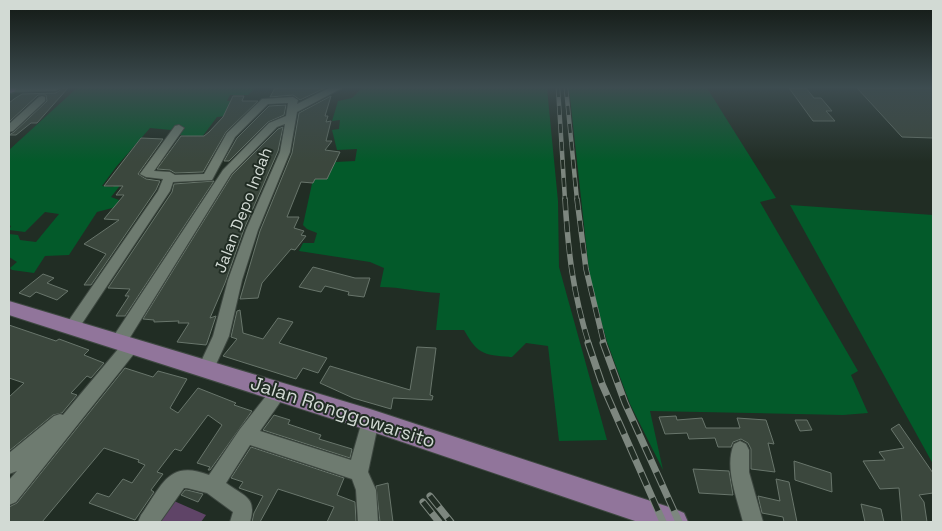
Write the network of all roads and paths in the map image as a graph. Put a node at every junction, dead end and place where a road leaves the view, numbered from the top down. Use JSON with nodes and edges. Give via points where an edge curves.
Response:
{"nodes":[{"id":1,"x":27,"y":113,"type":"edge"},
{"id":2,"x":255,"y":113,"type":"edge"},
{"id":3,"x":285,"y":113,"type":"edge"},
{"id":4,"x":291,"y":113,"type":"edge"},
{"id":5,"x":179,"y":128,"type":"dead end"},
{"id":6,"x":9,"y":130,"type":"edge"},
{"id":7,"x":170,"y":179,"type":"junction"},
{"id":8,"x":9,"y":308,"type":"edge"},
{"id":9,"x":72,"y":326,"type":"junction"},
{"id":10,"x":125,"y":343,"type":"junction"},
{"id":11,"x":206,"y":368,"type":"junction"},
{"id":12,"x":280,"y":391,"type":"junction"},
{"id":13,"x":88,"y":399,"type":"junction"},
{"id":14,"x":370,"y":420,"type":"junction"},
{"id":15,"x":246,"y":435,"type":"junction"},
{"id":16,"x":740,"y":450,"type":"dead end"},
{"id":17,"x":9,"y":465,"type":"edge"},
{"id":18,"x":358,"y":472,"type":"junction"},
{"id":19,"x":213,"y":486,"type":"junction"},
{"id":20,"x":9,"y":494,"type":"edge"},
{"id":21,"x":148,"y":522,"type":"edge"},
{"id":22,"x":240,"y":522,"type":"edge"},
{"id":23,"x":368,"y":522,"type":"edge"},
{"id":24,"x":676,"y":522,"type":"edge"},
{"id":25,"x":752,"y":522,"type":"edge"}],
"edges":[{"from":1,"to":6,"type":"street"},
{"from":2,"to":7,"type":"street","via":[[231,135],[208,177]]},
{"from":3,"to":10,"type":"street","via":[[227,172]]},
{"from":4,"to":11,"type":"street","name":"Jalan Depo Indah","via":[[284,152],[252,230],[220,336]]},
{"from":5,"to":7,"type":"street","via":[[146,174],[170,176]]},
{"from":7,"to":9,"type":"street"},
{"from":8,"to":9,"type":"main road","name":"Jalan Ronggowarsito"},
{"from":9,"to":10,"type":"main road","name":"Jalan Ronggowarsito"},
{"from":10,"to":11,"type":"main road","name":"Jalan Ronggowarsito"},
{"from":10,"to":13,"type":"street"},
{"from":11,"to":12,"type":"main road","name":"Jalan Ronggowarsito"},
{"from":12,"to":14,"type":"main road","name":"Jalan Ronggowarsito"},
{"from":12,"to":15,"type":"street"},
{"from":13,"to":17,"type":"street"},
{"from":13,"to":20,"type":"street"},
{"from":14,"to":18,"type":"street"},
{"from":14,"to":24,"type":"main road","name":"Jalan Ronggowarsito"},
{"from":15,"to":18,"type":"street"},
{"from":15,"to":19,"type":"street"},
{"from":16,"to":25,"type":"street","via":[[740,472]]},
{"from":18,"to":23,"type":"street","via":[[366,490]]},
{"from":19,"to":21,"type":"street","via":[[192,479],[178,480]]},
{"from":19,"to":22,"type":"street","via":[[244,508]]}]}
